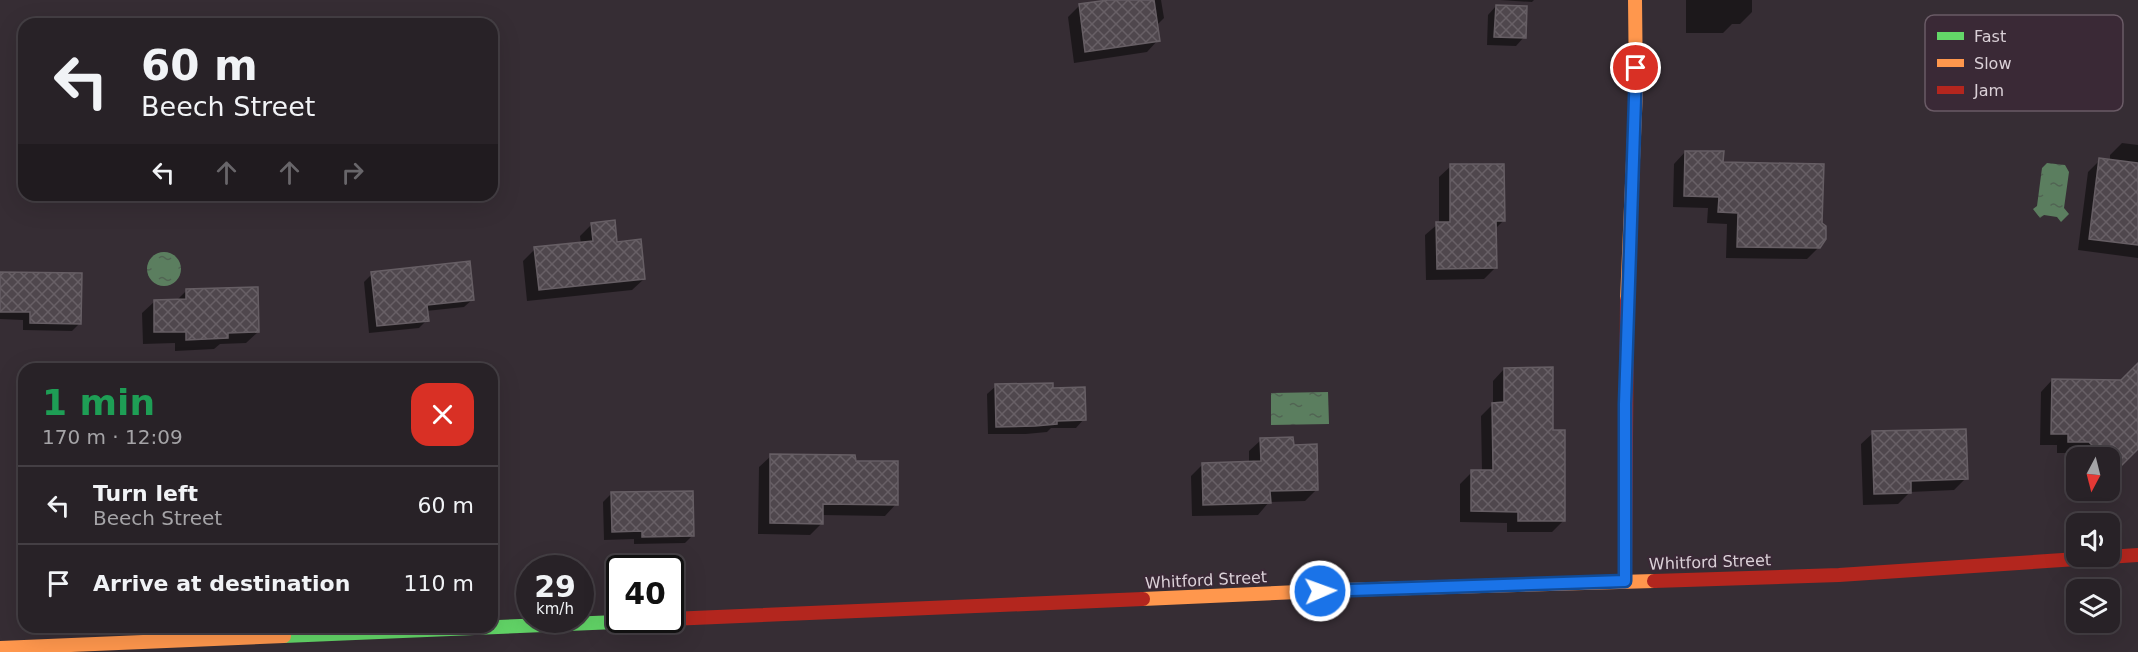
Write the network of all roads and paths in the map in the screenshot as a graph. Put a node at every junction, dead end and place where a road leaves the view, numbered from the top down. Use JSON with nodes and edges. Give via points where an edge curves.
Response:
{"nodes":[{"id":1,"x":1635,"y":0,"type":"edge"},
{"id":2,"x":2138,"y":555,"type":"edge"},
{"id":3,"x":1625,"y":581,"type":"junction"},
{"id":4,"x":684,"y":618,"type":"edge"},
{"id":5,"x":606,"y":622,"type":"edge"},
{"id":6,"x":498,"y":627,"type":"edge"},
{"id":7,"x":356,"y":633,"type":"edge"},
{"id":8,"x":0,"y":648,"type":"edge"}],
"edges":[{"from":1,"to":3,"type":"street"},
{"from":2,"to":3,"type":"street","name":"Whitford Street","via":[[1839,575]]},
{"from":3,"to":4,"type":"street","name":"Whitford Street"},
{"from":5,"to":6,"type":"street"},
{"from":7,"to":8,"type":"street"}]}
